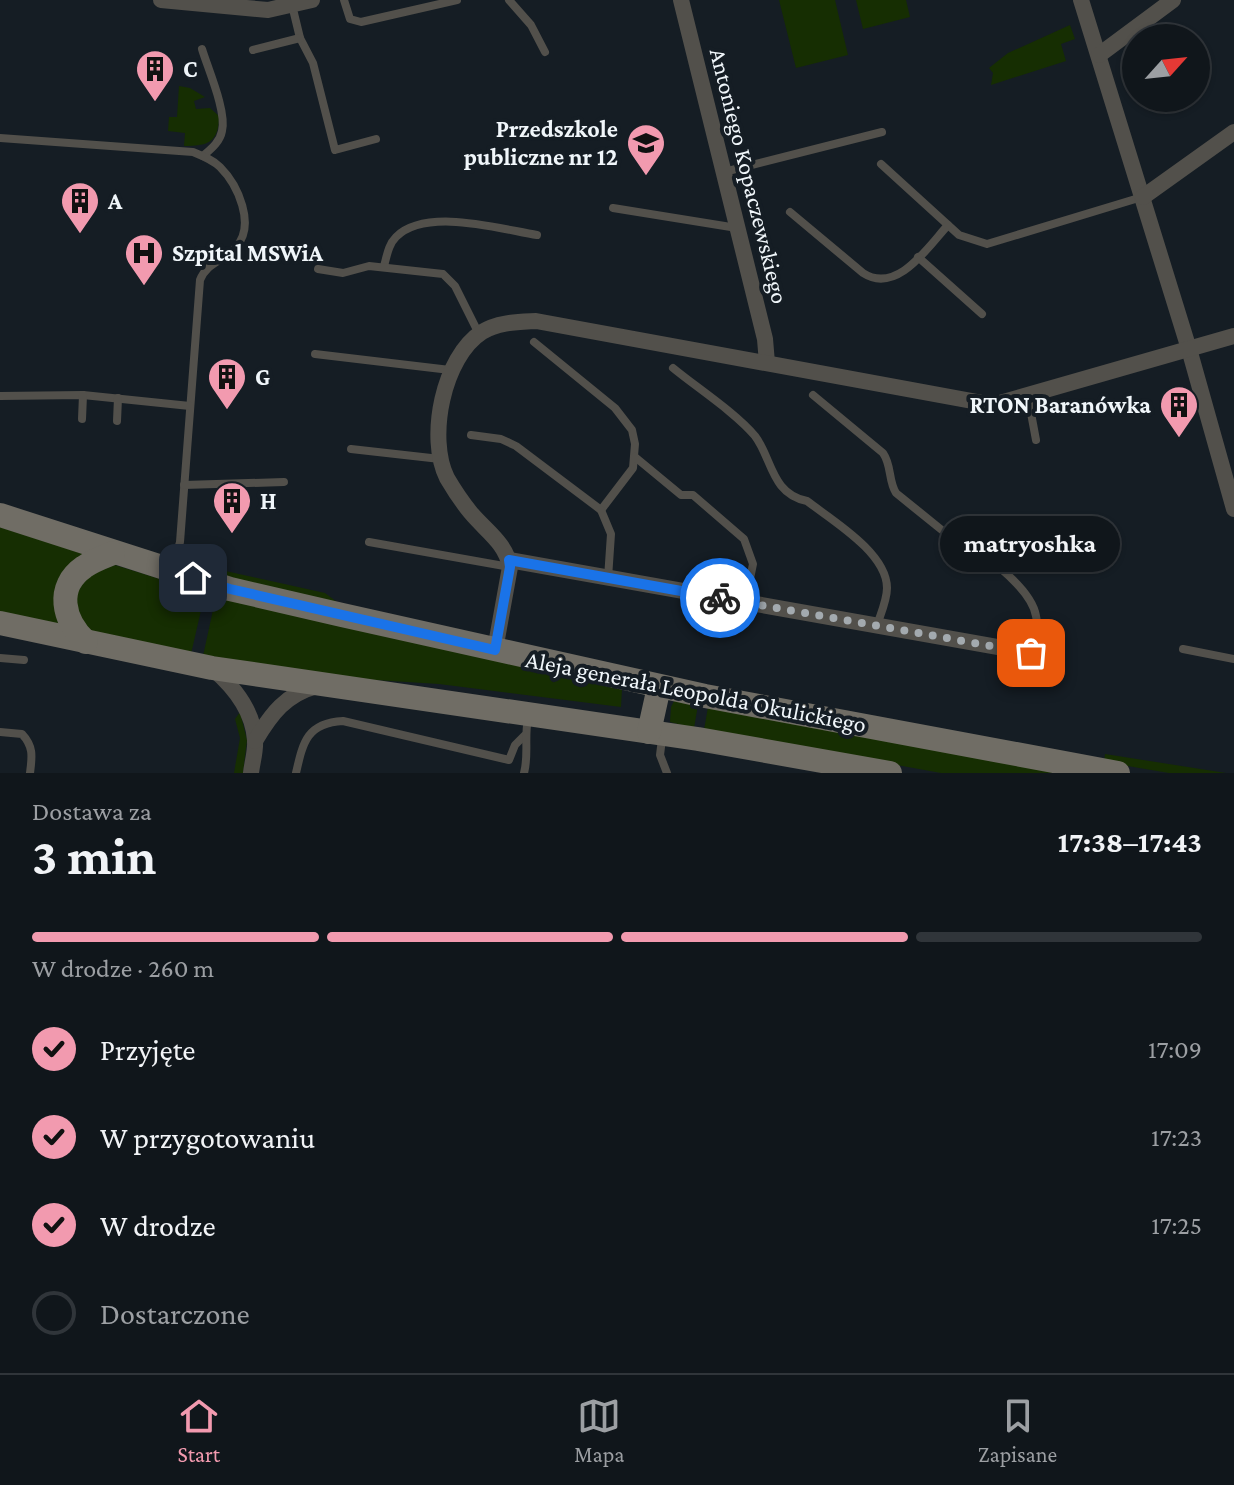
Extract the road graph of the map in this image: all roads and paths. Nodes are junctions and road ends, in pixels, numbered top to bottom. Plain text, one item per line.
1 (161, 0) edge
2 (312, 0) edge
3 (344, 0) edge
4 (457, 0) edge
5 (509, 0) edge
6 (681, 0) edge
7 (1081, 0) edge
8 (1173, 0) edge
9 (292, 5) junction
10 (300, 38) junction
11 (202, 49) dead end
12 (253, 50) dead end
13 (545, 52) dead end
14 (1099, 55) junction
15 (882, 132) dead end
16 (1234, 132) edge
17 (0, 138) edge
18 (376, 139) dead end
19 (203, 156) junction
20 (881, 164) dead end
21 (724, 172) junction
22 (1143, 197) junction
23 (613, 208) dead end
24 (790, 212) dead end
25 (948, 225) junction
26 (738, 228) junction
27 (537, 235) dead end
28 (918, 257) junction
29 (384, 266) junction
30 (318, 269) dead end
31 (982, 314) dead end
32 (479, 334) junction
33 (1234, 336) edge
34 (534, 342) dead end
35 (1189, 349) junction
36 (315, 354) dead end
37 (767, 363) junction
38 (673, 368) dead end
39 (450, 370) junction
40 (83, 395) junction
41 (813, 395) dead end
42 (0, 396) edge
43 (1028, 397) junction
44 (118, 398) junction
45 (190, 406) junction
46 (82, 419) dead end
47 (117, 421) dead end
48 (471, 435) dead end
49 (1036, 440) dead end
50 (351, 449) dead end
51 (635, 457) junction
52 (440, 459) junction
53 (284, 482) dead end
54 (184, 485) junction
55 (1234, 509) edge
56 (601, 510) junction
57 (0, 515) edge
58 (369, 542) dead end
59 (113, 553) junction
60 (510, 563) junction
61 (172, 571) junction
62 (608, 578) junction
63 (745, 603) junction
64 (0, 623) edge
65 (876, 627) junction
66 (86, 642) junction
67 (1183, 649) dead end
68 (495, 650) junction
69 (1031, 653) joint
70 (0, 658) edge
71 (1234, 659) edge
72 (24, 660) dead end
73 (212, 668) junction
74 (324, 685) junction
75 (659, 687) junction
76 (526, 725) junction
77 (0, 732) edge
78 (656, 733) junction
79 (255, 741) junction
80 (509, 760) junction
81 (664, 769) edge
82 (30, 773) edge
83 (251, 773) edge
84 (296, 773) edge
85 (506, 773) edge
86 (524, 773) edge
87 (890, 773) edge
88 (1118, 773) edge

1 - 9 street
2 - 9 street
3 - 4 lane
5 - 13 lane
6 - 21 street, Antoniego Kopaczewskiego
7 - 14 street
8 - 14 street
9 - 10 lane
10 - 12 lane
10 - 18 lane
11 - 19 lane
14 - 22 street
15 - 21 lane
16 - 22 street
17 - 19 lane
19 - 45 lane
20 - 25 lane
21 - 26 street, Antoniego Kopaczewskiego
22 - 25 lane
22 - 35 street
23 - 26 lane
24 - 28 lane
25 - 28 lane
26 - 37 street, Antoniego Kopaczewskiego
27 - 29 lane
28 - 31 lane
29 - 30 lane
29 - 32 lane
32 - 37 street
32 - 39 street
33 - 35 street
34 - 51 lane
35 - 43 street
35 - 55 street
36 - 39 lane
37 - 43 street
38 - 65 lane
39 - 52 street
40 - 42 lane
40 - 44 lane
40 - 46 lane
41 - 69 lane
43 - 49 lane
44 - 45 lane
44 - 47 lane
45 - 54 lane
48 - 56 lane
50 - 52 lane
51 - 56 lane
51 - 63 lane
52 - 60 street
53 - 54 lane
54 - 61 lane
56 - 62 lane
57 - 59 main road, Aleja generała Leopolda Okulickiego
58 - 60 lane
59 - 61 main road, Aleja generała Leopolda Okulickiego
59 - 66 main road
60 - 62 street
60 - 68 street
61 - 68 main road, Aleja generała Leopolda Okulickiego
62 - 63 street
63 - 65 street
64 - 66 main road, Aleja generała Leopolda Okulickiego
65 - 69 street
66 - 73 main road, Aleja generała Leopolda Okulickiego
67 - 71 lane
68 - 75 main road, Aleja generała Leopolda Okulickiego
70 - 72 lane
73 - 74 main road, Aleja generała Leopolda Okulickiego
73 - 79 street
74 - 76 main road, Aleja generała Leopolda Okulickiego
74 - 79 street
75 - 78 main road
75 - 88 main road, Aleja generała Leopolda Okulickiego
76 - 78 main road, Aleja generała Leopolda Okulickiego
76 - 80 lane
76 - 86 lane
77 - 82 lane
78 - 81 lane
78 - 87 main road, Aleja generała Leopolda Okulickiego
79 - 83 street
80 - 84 lane
80 - 85 lane

